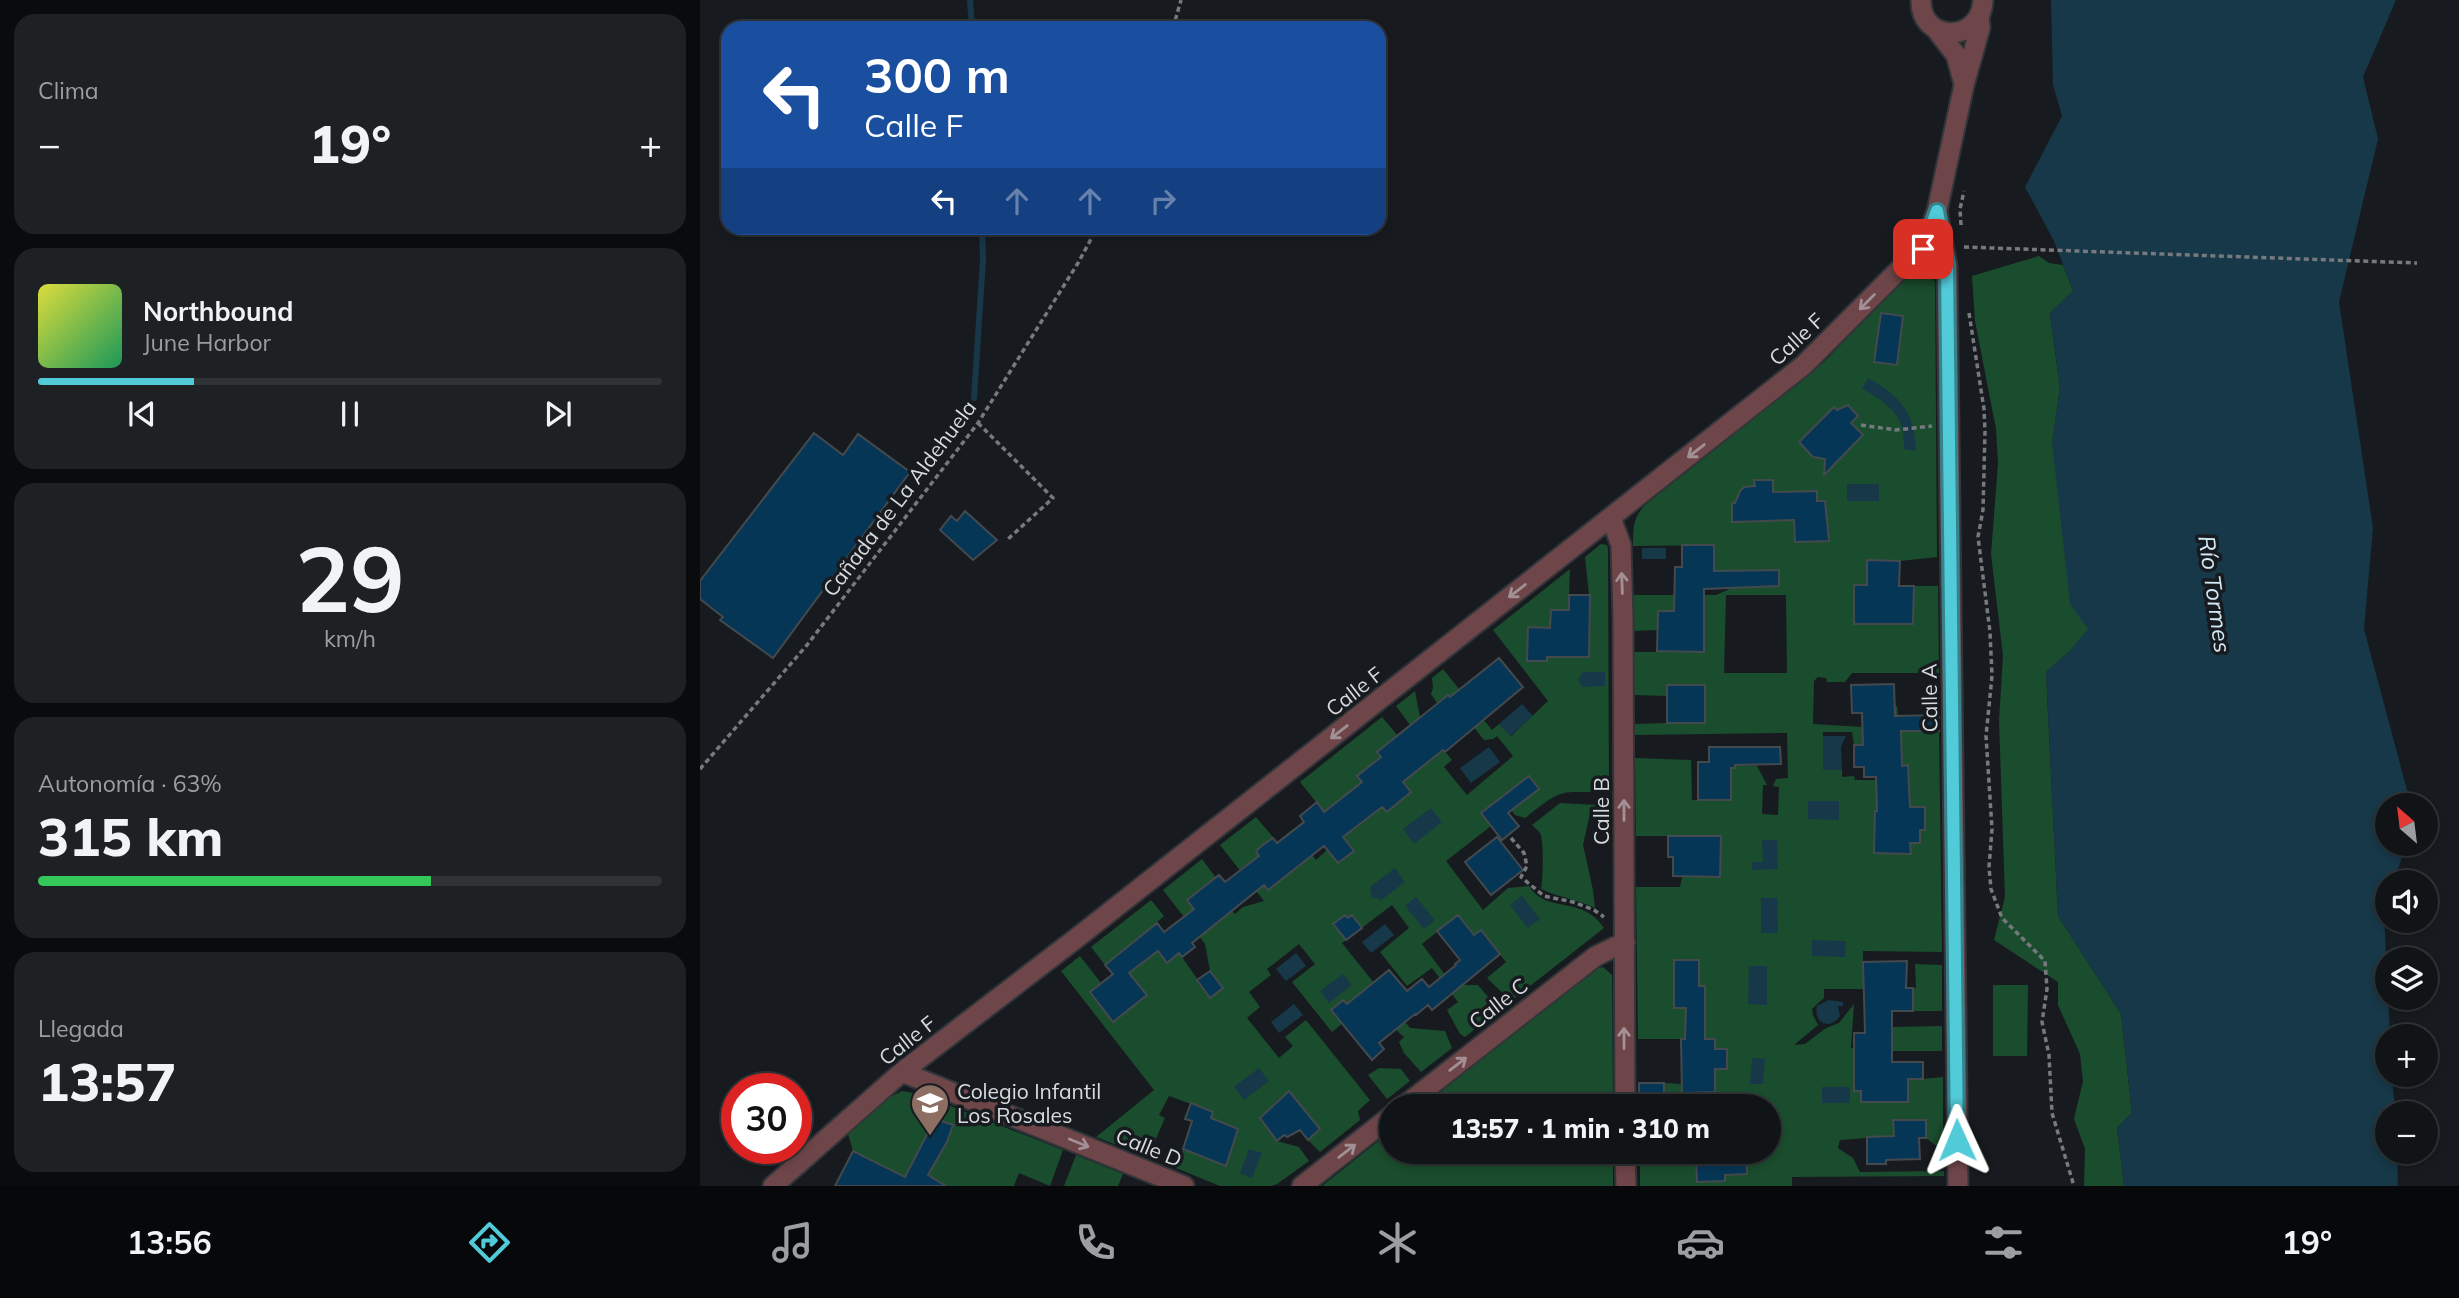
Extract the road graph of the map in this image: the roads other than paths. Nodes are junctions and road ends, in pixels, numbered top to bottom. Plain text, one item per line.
1 (1902, 0) edge
2 (1981, 8) edge
3 (1927, 16) edge
4 (1964, 85) junction
5 (1937, 211) junction
6 (1611, 517) junction
7 (1625, 942) junction
8 (902, 1072) junction
9 (1419, 1094) edge
10 (1625, 1094) edge
11 (1379, 1125) edge
12 (1625, 1164) edge
13 (773, 1186) edge
14 (1184, 1186) edge
15 (1302, 1186) edge
16 (1626, 1186) edge
17 (1958, 1186) edge

1 - 3 street
2 - 3 street
2 - 4 street
3 - 4 street
4 - 5 street
5 -> 6 street, Calle F
5 - 17 street, Calle A
7 -> 6 street, Calle B
6 -> 8 street, Calle F
9 -> 7 street, Calle C
10 -> 7 street, Calle B
8 - 13 street, Calle F
8 -> 14 street, Calle D
15 -> 11 street
12 - 16 street

